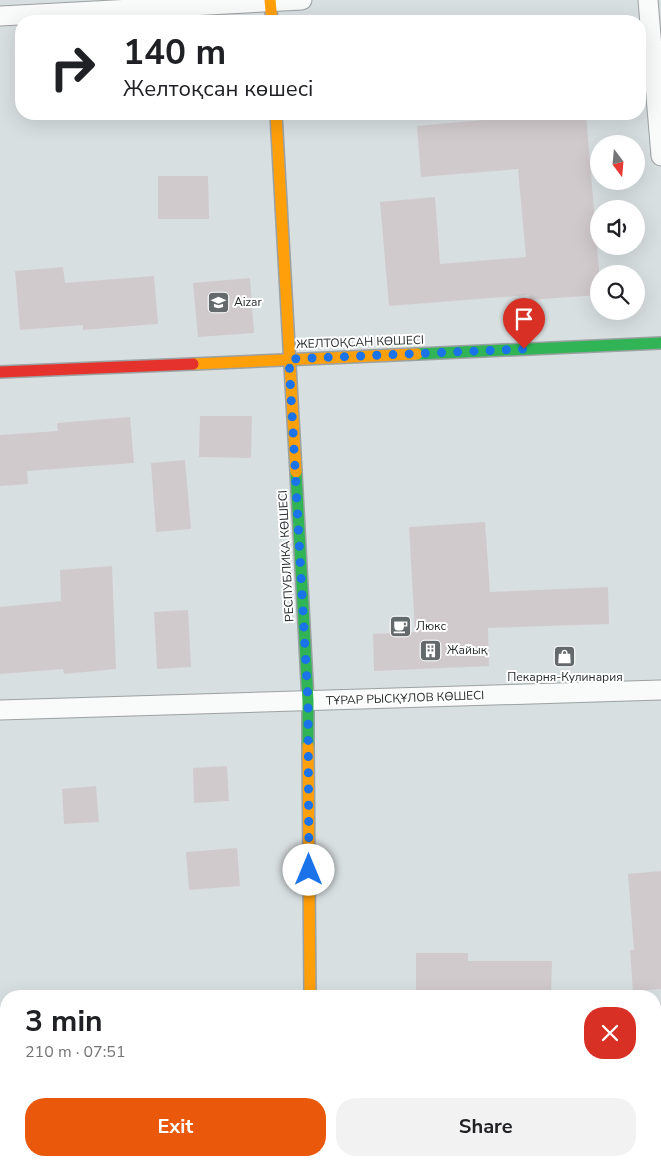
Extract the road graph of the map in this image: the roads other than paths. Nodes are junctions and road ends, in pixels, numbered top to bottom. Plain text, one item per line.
1 (302, 0) edge
2 (648, 0) edge
3 (270, 1) edge
4 (15, 15) edge
5 (18, 15) edge
6 (271, 15) edge
7 (0, 16) edge
8 (276, 120) edge
9 (661, 156) edge
10 (661, 343) edge
11 (289, 359) junction
12 (0, 372) edge
13 (661, 690) edge
14 (308, 701) junction
15 (0, 710) edge
16 (310, 990) edge

1 - 3 street
2 - 9 street
3 - 5 street
3 - 6 street
4 - 7 street
8 - 11 street, РЕСПУБЛИКА КӨШЕСІ
10 - 11 street, ЖЕЛТОҚСАН КӨШЕСІ
11 - 12 street, ЖЕЛТОҚСАН КӨШЕСІ
11 - 14 street, РЕСПУБЛИКА КӨШЕСІ
13 - 14 street, ТҰРАР РЫСҚҰЛОВ КӨШЕСІ
14 - 15 street, ТҰРАР РЫСҚҰЛОВ КӨШЕСІ
14 - 16 street, РЕСПУБЛИКА КӨШЕСІ

